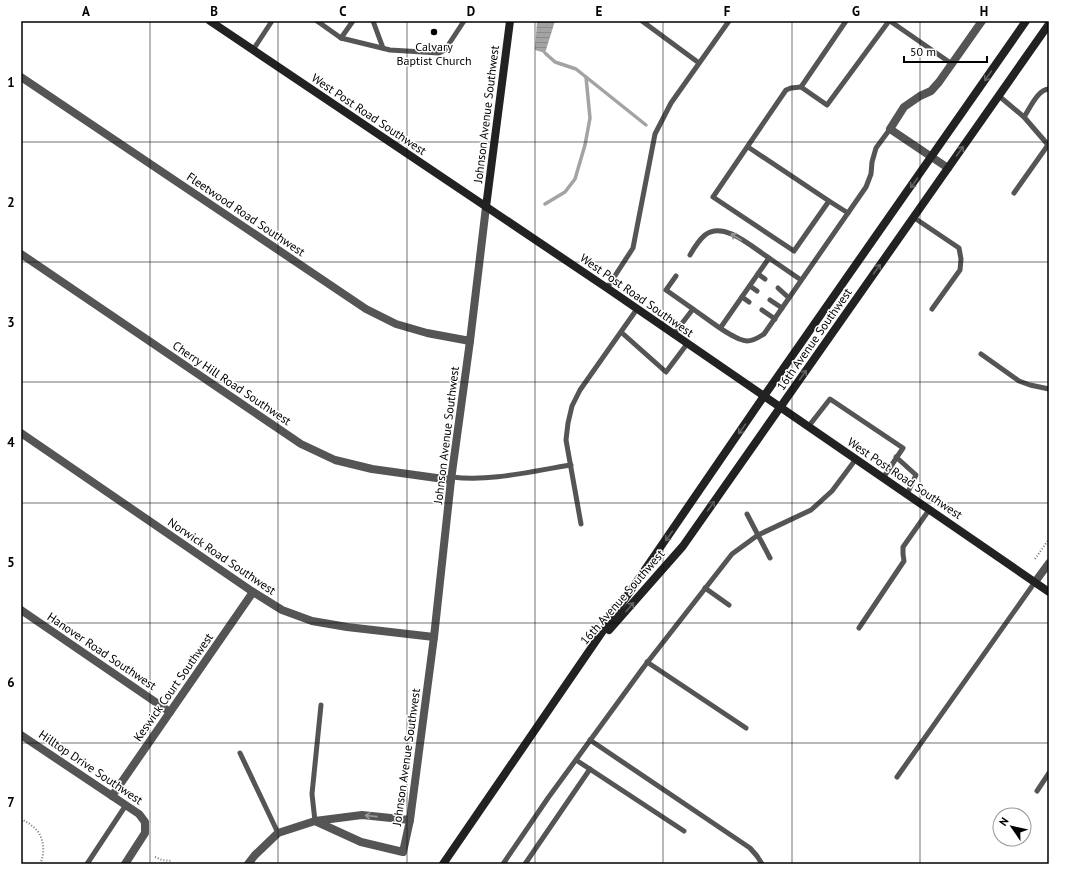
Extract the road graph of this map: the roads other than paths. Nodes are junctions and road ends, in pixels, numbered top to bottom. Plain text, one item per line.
1 (210, 21) edge
2 (272, 21) edge
3 (317, 21) edge
4 (353, 21) edge
5 (373, 21) edge
6 (464, 21) edge
7 (510, 21) edge
8 (642, 21) edge
9 (729, 21) edge
10 (846, 21) edge
11 (889, 21) edge
12 (982, 21) edge
13 (1026, 21) edge
14 (1049, 24) edge
15 (341, 38) junction
16 (383, 48) junction
17 (253, 50) junction
18 (699, 63) junction
19 (952, 64) junction
20 (21, 77) edge
21 (801, 87) junction
22 (1049, 88) edge
23 (999, 96) junction
24 (1024, 117) junction
25 (890, 129) junction
26 (1048, 145) edge
27 (748, 147) junction
28 (931, 157) junction
29 (948, 168) junction
30 (1014, 193) dead end
31 (828, 202) junction
32 (486, 207) junction
33 (848, 213) junction
34 (913, 217) junction
35 (21, 254) edge
36 (690, 255) dead end
37 (769, 258) junction
38 (758, 274) junction
39 (676, 276) dead end
40 (765, 279) dead end
41 (802, 280) junction
42 (750, 286) junction
43 (607, 288) junction
44 (778, 288) dead end
45 (757, 291) dead end
46 (742, 297) junction
47 (789, 298) junction
48 (770, 300) dead end
49 (749, 302) dead end
50 (782, 308) junction
51 (637, 309) junction
52 (693, 309) junction
53 (932, 309) dead end
54 (762, 310) dead end
55 (775, 319) junction
56 (721, 327) junction
57 (621, 332) junction
58 (674, 335) junction
59 (470, 341) junction
60 (687, 344) junction
61 (981, 354) dead end
62 (1049, 389) edge
63 (764, 396) junction
64 (781, 407) junction
65 (808, 427) junction
66 (21, 433) edge
67 (896, 457) junction
68 (856, 459) junction
69 (571, 465) junction
70 (452, 478) junction
71 (883, 478) junction
72 (907, 494) junction
73 (930, 510) junction
74 (747, 514) dead end
75 (581, 524) dead end
76 (758, 534) junction
77 (770, 558) dead end
78 (1049, 563) edge
79 (1035, 582) junction
80 (705, 588) junction
81 (253, 592) junction
82 (1049, 592) edge
83 (729, 605) dead end
84 (21, 610) edge
85 (859, 628) dead end
86 (434, 637) junction
87 (585, 657) junction
88 (647, 662) junction
89 (321, 705) dead end
90 (170, 712) junction
91 (746, 728) dead end
92 (21, 735) edge
93 (590, 740) junction
94 (240, 753) dead end
95 (576, 760) junction
96 (590, 769) junction
97 (1049, 773) edge
98 (897, 777) dead end
99 (1037, 791) dead end
100 (112, 796) junction
101 (126, 805) junction
102 (410, 820) junction
103 (315, 821) junction
104 (684, 831) dead end
105 (278, 832) junction
106 (87, 864) edge
107 (125, 864) edge
108 (248, 864) edge
109 (443, 864) edge
110 (503, 864) edge
111 (525, 864) edge
112 (762, 864) edge

1 - 17 main road, West Post Road Southwest
2 - 17 lane
3 - 15 lane
4 - 15 lane
5 - 16 lane
6 - 16 lane
7 - 32 main road, Johnson Avenue Southwest
8 - 18 lane
9 - 18 lane
10 - 21 lane
11 - 19 lane
11 - 21 lane
12 - 19 street
13 -> 28 main road, 16th Avenue Southwest
14 - 23 main road, 16th Avenue Southwest
15 - 16 lane
17 - 32 main road, West Post Road Southwest
18 - 43 lane
19 - 25 street
20 - 59 street, Fleetwood Road Southwest
21 - 27 lane
22 - 24 lane
23 - 24 lane
29 -> 23 main road, 16th Avenue Southwest
24 - 26 lane
25 - 28 street
25 - 33 lane
26 - 30 lane
27 - 31 lane
27 - 31 lane
28 - 29 street
28 -> 63 main road, 16th Avenue Southwest
29 - 34 main road, 16th Avenue Southwest
31 - 33 lane
32 - 43 main road, West Post Road Southwest
32 - 59 street, Johnson Avenue Southwest
33 - 41 lane
34 - 53 lane
64 -> 34 main road, 16th Avenue Southwest
35 - 70 street, Cherry Hill Road Southwest
37 -> 36 lane
37 - 38 lane
37 - 41 lane
38 - 40 lane
38 - 42 lane
39 - 52 lane
41 - 47 lane
42 - 45 lane
42 - 46 lane
43 - 51 main road, West Post Road Southwest
44 - 47 lane
46 - 49 lane
46 - 56 lane
47 - 50 lane
48 - 50 lane
50 - 55 lane
51 - 57 lane
51 - 58 main road, West Post Road Southwest
52 - 56 lane
52 - 58 lane
54 - 55 lane
55 - 56 lane
57 - 60 lane
57 - 69 lane
58 - 60 main road, West Post Road Southwest
59 - 70 street, Johnson Avenue Southwest
60 - 63 main road, West Post Road Southwest
61 - 62 lane
63 - 64 main road, West Post Road Southwest
63 -> 87 main road, 16th Avenue Southwest
64 - 65 main road, West Post Road Southwest
87 -> 64 main road, 16th Avenue Southwest
65 - 67 lane
65 - 68 main road, West Post Road Southwest
66 - 81 street, Norwick Road Southwest
67 - 71 lane
67 - 72 lane
68 - 71 main road, West Post Road Southwest
68 - 76 lane
69 - 70 lane
69 - 75 lane
70 - 86 street, Johnson Avenue Southwest
71 - 72 main road, West Post Road Southwest
72 - 73 main road, West Post Road Southwest
73 - 79 main road, West Post Road Southwest
73 - 85 lane
74 - 76 lane
76 - 77 lane
76 - 80 lane
78 - 79 street
79 - 82 main road, West Post Road Southwest
79 - 98 lane
80 - 83 lane
80 - 88 lane
81 - 86 street, Norwick Road Southwest
81 - 90 street, Keswick Court Southwest
84 - 90 street, Hanover Road Southwest
86 - 102 street, Johnson Avenue Southwest
87 - 109 main road, 16th Avenue Southwest
88 - 91 lane
88 - 93 lane
89 - 103 lane
90 - 100 street, Keswick Court Southwest
92 - 100 street, Hilltop Drive Southwest
93 - 95 lane
93 - 112 lane
94 - 105 lane
95 - 96 lane
95 - 110 lane
96 - 104 lane
96 - 111 lane
97 - 99 lane
100 - 101 street, Hilltop Drive Southwest
101 - 106 lane
101 - 107 street, Hilltop Drive Southwest
102 -> 103 street
102 - 103 street, Johnson Avenue Southwest
103 - 105 street
105 - 108 street

